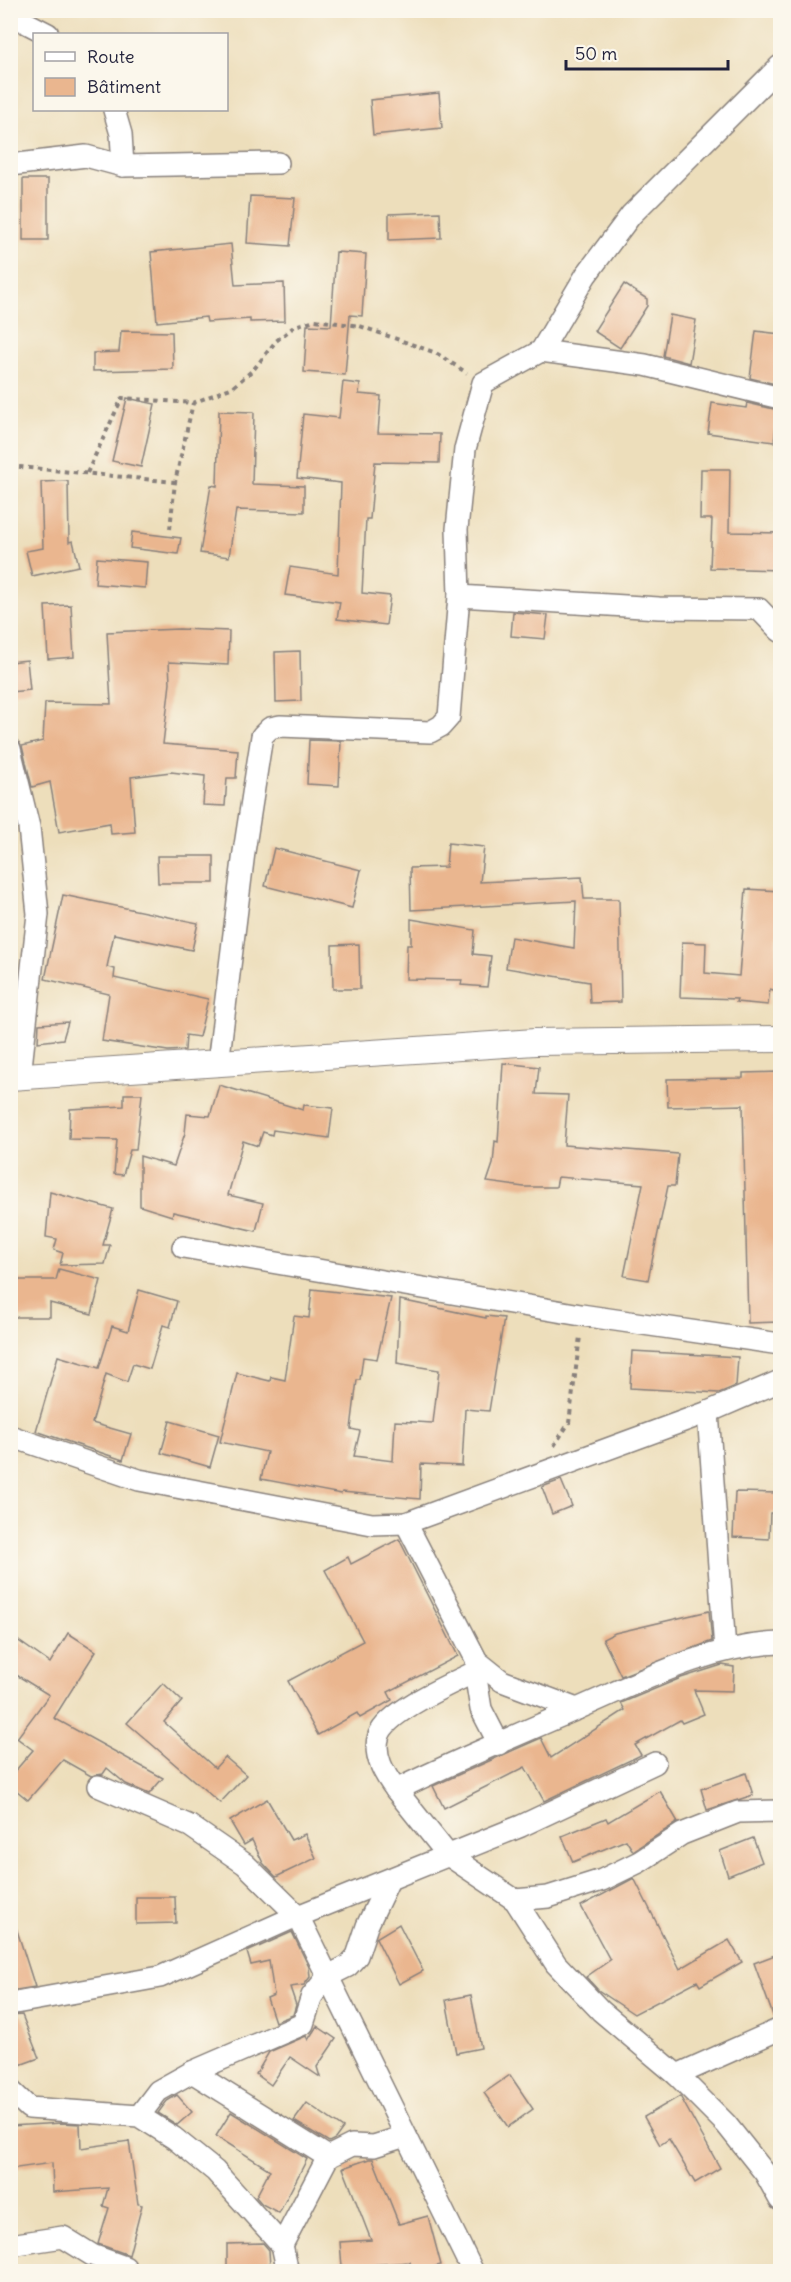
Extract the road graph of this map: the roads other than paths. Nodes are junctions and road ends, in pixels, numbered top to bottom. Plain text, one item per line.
1 (11, 10) edge
2 (46, 33) edge
3 (780, 66) edge
4 (114, 111) edge
5 (278, 163) dead end
6 (10, 165) edge
7 (123, 166) junction
8 (541, 351) junction
9 (780, 398) edge
10 (459, 596) junction
11 (780, 631) edge
12 (10, 749) edge
13 (780, 1039) edge
14 (218, 1064) junction
15 (15, 1077) edge
16 (183, 1247) dead end
17 (780, 1344) edge
18 (780, 1381) edge
19 (708, 1413) junction
20 (10, 1436) edge
21 (406, 1523) junction
22 (780, 1643) edge
23 (725, 1650) junction
24 (476, 1666) junction
25 (577, 1709) junction
26 (499, 1744) junction
27 (655, 1763) dead end
28 (99, 1786) dead end
29 (396, 1790) junction
30 (780, 1811) edge
31 (448, 1855) junction
32 (389, 1880) junction
33 (515, 1900) junction
34 (294, 1917) junction
35 (328, 1976) junction
36 (10, 2004) edge
37 (780, 2029) edge
38 (192, 2072) junction
39 (677, 2075) junction
40 (10, 2090) edge
41 (139, 2116) junction
42 (405, 2136) junction
43 (328, 2157) junction
44 (780, 2200) edge
45 (10, 2245) edge
46 (282, 2245) junction
47 (126, 2271) edge
48 (288, 2271) edge
49 (473, 2271) edge

1 - 2 street
3 - 8 street
4 - 7 street
5 - 7 street
6 - 7 street
8 - 9 street
8 - 10 street
10 - 11 street
10 - 14 street
12 - 15 street
13 - 14 street
14 - 15 street
16 - 17 street
18 - 19 street
19 - 21 street
19 - 23 street
20 - 21 street
21 - 24 street
22 - 23 street
23 - 25 street
24 - 25 street
24 - 26 street
24 - 29 street
25 - 26 street
26 - 29 street
27 - 31 street
28 - 34 street
29 - 31 street
30 - 33 street
31 - 32 street
31 - 33 street
32 - 34 street
32 - 35 street
33 - 39 street
34 - 35 street
34 - 36 street
35 - 38 street
35 - 42 street
37 - 39 street
38 - 41 street
38 - 43 street
39 - 44 street
40 - 41 street
41 - 46 street
42 - 43 street
42 - 49 street
43 - 46 street
45 - 47 street
46 - 48 street

